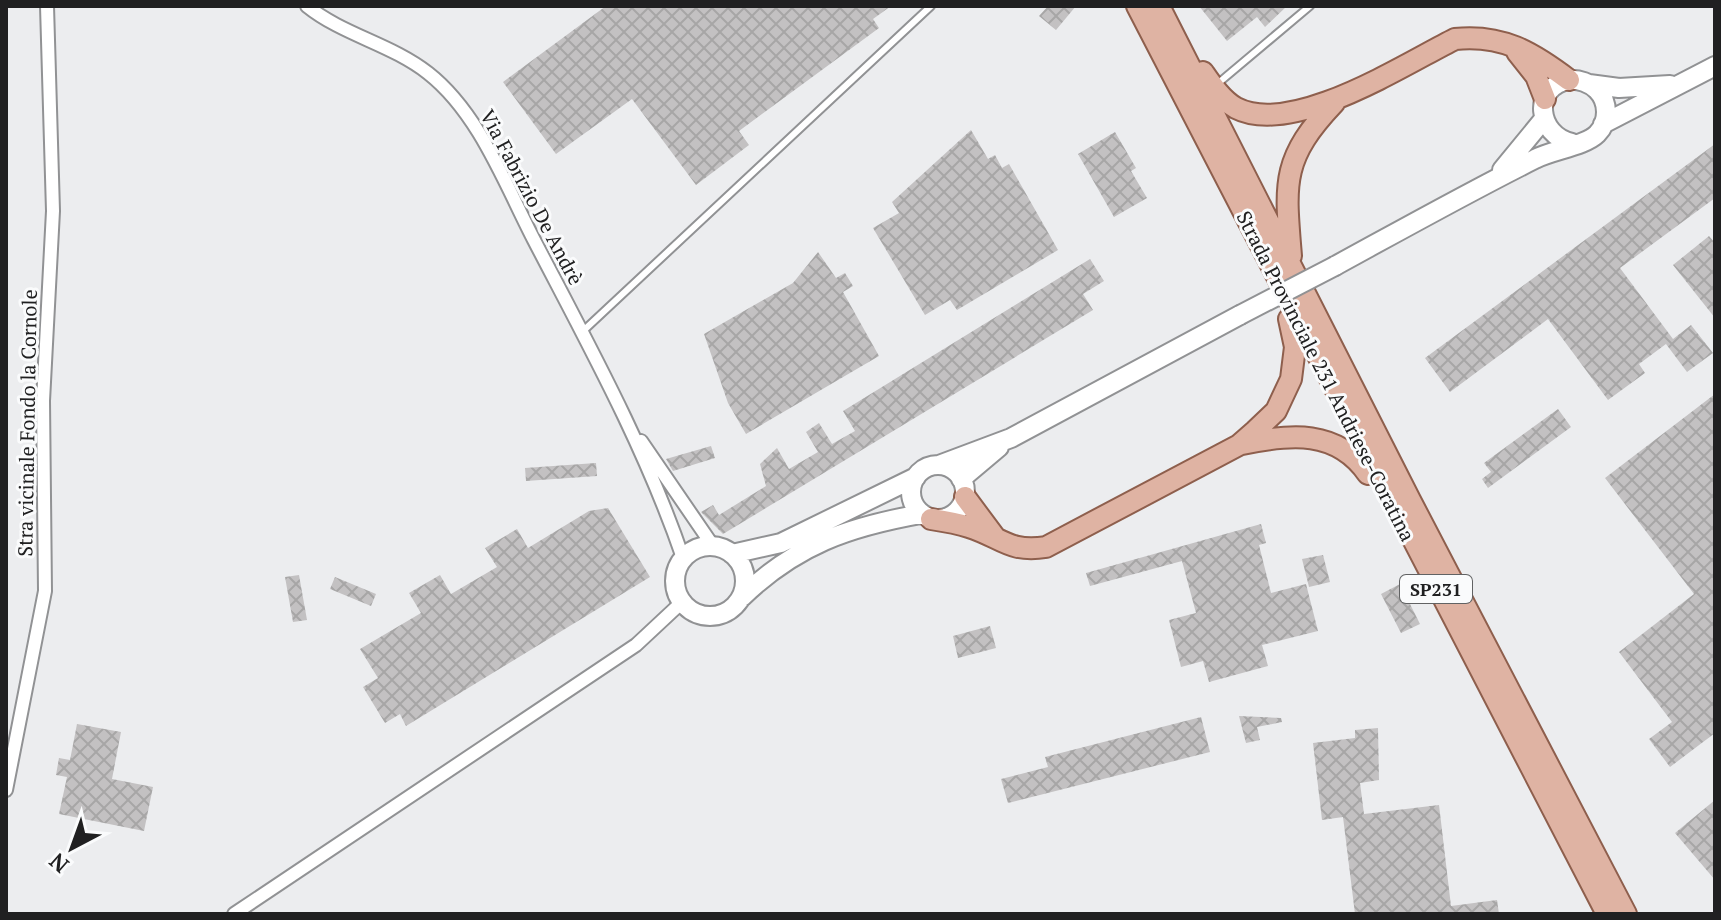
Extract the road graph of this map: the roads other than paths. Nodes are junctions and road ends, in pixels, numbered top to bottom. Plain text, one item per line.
1 (47, 6) edge
2 (307, 6) edge
3 (931, 6) edge
4 (1137, 6) edge
5 (1310, 6) edge
6 (1161, 10) edge
7 (1513, 45) junction
8 (1715, 66) edge
9 (1579, 81) junction
10 (1680, 84) junction
11 (1214, 87) junction
12 (1339, 97) junction
13 (1544, 109) junction
14 (1603, 124) junction
15 (1572, 143) junction
16 (1491, 182) junction
17 (1268, 263) junction
18 (1292, 268) junction
19 (582, 332) junction
20 (632, 429) junction
21 (1011, 438) junction
22 (1239, 445) junction
23 (939, 465) junction
24 (916, 477) junction
25 (963, 488) junction
26 (1393, 507) junction
27 (926, 516) junction
28 (996, 540) junction
29 (713, 546) junction
30 (732, 554) junction
31 (683, 558) junction
32 (742, 597) junction
33 (681, 603) junction
34 (6, 790) edge
35 (234, 914) edge
36 (1607, 914) edge
37 (1626, 914) edge

1 - 34 street, Stra vicinale Fondo la Cornole
2 - 19 street, Via Fabrizio De Andrè
3 - 19 lane
4 - 17 main road, Strada Provinciale 231 Andriese-Coratina / SP231
5 - 11 lane
6 - 11 main road
6 - 18 main road, Strada Provinciale 231 Andriese-Coratina / SP231
7 - 9 main road
7 - 12 main road
7 - 13 main road
8 - 10 main road
9 - 10 main road
9 - 13 main road
9 - 14 main road
10 - 14 main road
11 - 12 main road
12 - 18 main road
13 - 15 main road
13 - 16 main road
14 - 15 main road
15 - 16 main road
16 - 21 main road, bridge
17 - 22 main road
17 - 26 main road, Strada Provinciale 231 Andriese-Coratina / SP231
18 - 37 main road, Strada Provinciale 231 Andriese-Coratina / SP231
19 - 20 street, Via Fabrizio De Andrè
20 - 29 street
20 - 31 street
21 - 23 main road
21 - 25 main road
22 - 26 main road
22 - 28 main road
23 - 24 main road
23 - 25 main road
24 - 27 main road
24 - 30 main road
25 - 27 main road
25 - 28 main road
26 - 36 main road, Strada Provinciale 231 Andriese-Coratina / SP231
27 - 28 main road
27 - 32 main road
29 - 30 main road
29 - 31 main road
30 - 32 main road
31 - 33 main road
32 - 33 main road
33 - 35 street

